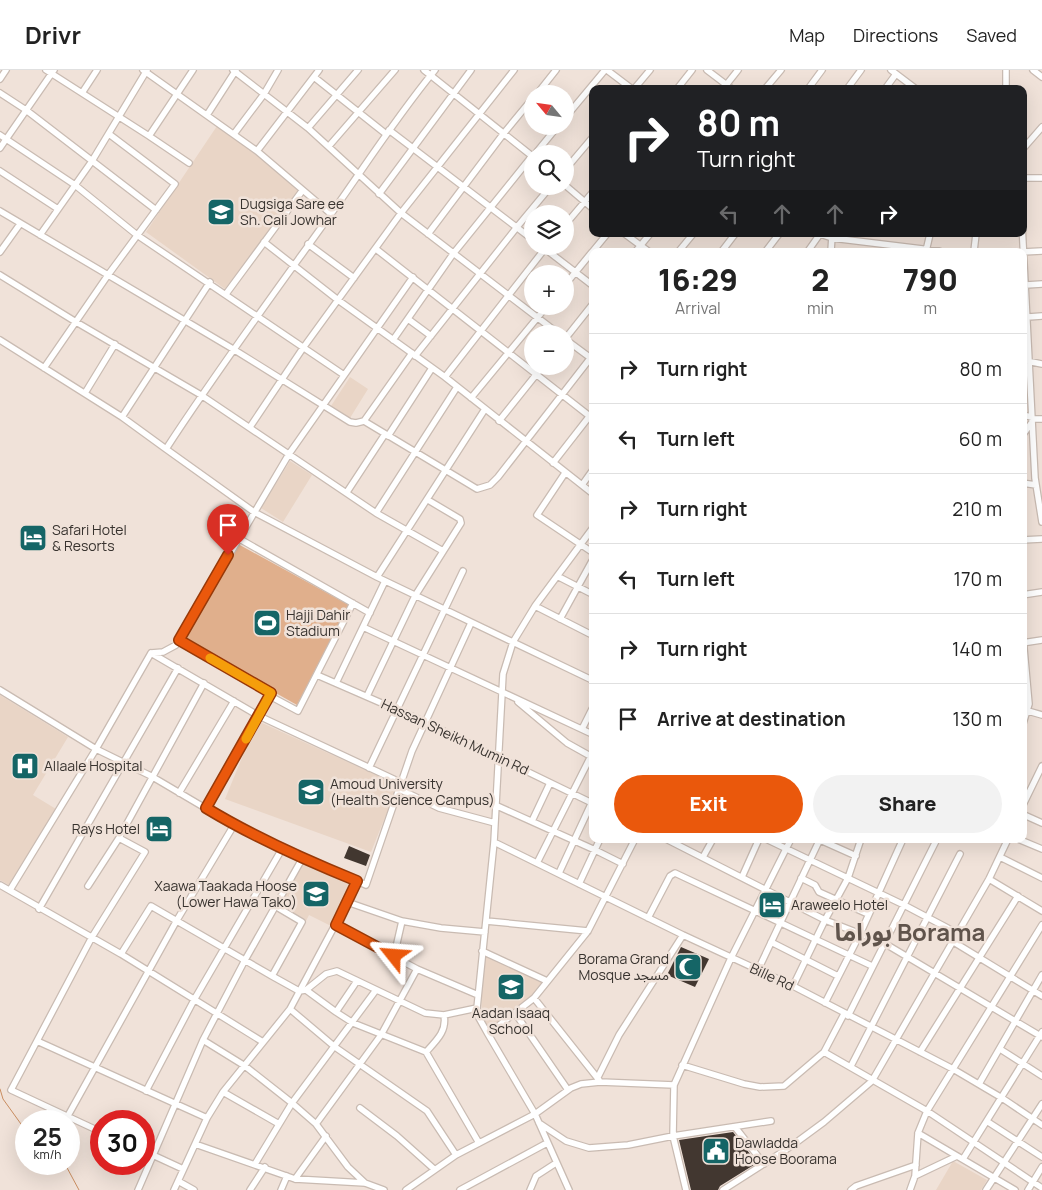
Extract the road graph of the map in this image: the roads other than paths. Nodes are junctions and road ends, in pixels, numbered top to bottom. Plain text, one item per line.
1 (6, 70) edge
2 (46, 70) edge
3 (97, 70) edge
4 (193, 70) edge
5 (278, 70) edge
6 (320, 70) edge
7 (358, 70) edge
8 (395, 70) edge
9 (424, 70) edge
10 (472, 70) edge
11 (514, 70) edge
12 (556, 70) edge
13 (606, 70) edge
14 (650, 70) edge
15 (692, 70) edge
16 (707, 70) edge
17 (738, 70) edge
18 (781, 70) edge
19 (822, 70) edge
20 (861, 70) edge
21 (1006, 70) edge
22 (1033, 70) edge
23 (146, 71) edge
24 (235, 71) edge
25 (53, 72) edge
26 (894, 72) edge
27 (432, 73) edge
28 (314, 77) junction
29 (1042, 77) edge
30 (0, 78) edge
31 (544, 85) edge
32 (593, 85) edge
33 (627, 85) edge
34 (637, 85) edge
35 (680, 85) edge
36 (725, 85) edge
37 (728, 85) edge
38 (768, 85) edge
39 (811, 85) edge
40 (850, 85) edge
41 (888, 85) edge
42 (911, 85) edge
43 (1006, 85) edge
44 (589, 90) edge
45 (0, 93) edge
46 (82, 93) junction
47 (177, 94) junction
48 (264, 94) junction
49 (453, 94) junction
50 (337, 95) junction
51 (574, 107) edge
52 (524, 109) edge
53 (26, 110) junction
54 (286, 110) junction
55 (359, 112) junction
56 (480, 114) junction
57 (207, 115) junction
58 (119, 116) junction
59 (1042, 127) edge
60 (308, 128) junction
61 (387, 132) junction
62 (504, 133) junction
63 (109, 134) junction
64 (234, 134) junction
65 (0, 135) edge
66 (550, 135) edge
67 (149, 136) junction
68 (6, 139) junction
69 (589, 142) edge
70 (1027, 144) edge
71 (542, 145) edge
72 (329, 146) junction
73 (0, 148) edge
74 (524, 148) edge
75 (414, 149) junction
76 (257, 151) junction
77 (574, 159) edge
78 (92, 161) junction
79 (189, 164) dead end
80 (524, 166) edge
81 (438, 168) junction
82 (0, 171) edge
83 (359, 173) junction
84 (1027, 178) edge
85 (1042, 178) edge
86 (75, 185) junction
87 (464, 187) junction
88 (302, 190) junction
89 (574, 192) edge
90 (379, 194) junction
91 (544, 195) edge
92 (589, 196) edge
93 (585, 201) junction
94 (589, 205) edge
95 (490, 207) junction
96 (58, 209) junction
97 (156, 210) junction
98 (0, 211) edge
99 (401, 213) junction
100 (331, 214) junction
101 (574, 214) edge
102 (20, 224) junction
103 (517, 227) junction
104 (524, 233) edge
105 (428, 234) junction
106 (40, 235) junction
107 (137, 235) junction
108 (605, 237) edge
109 (630, 237) edge
110 (648, 237) edge
111 (691, 237) edge
112 (733, 237) edge
113 (777, 237) edge
114 (818, 237) edge
115 (838, 237) edge
116 (264, 242) junction
117 (308, 244) junction
118 (641, 245) junction
119 (595, 248) edge
120 (638, 248) edge
121 (644, 248) edge
122 (681, 248) edge
123 (724, 248) edge
124 (768, 248) edge
125 (810, 248) edge
126 (907, 248) edge
127 (376, 249) junction
128 (1027, 251) edge
129 (1042, 251) edge
130 (0, 252) edge
131 (453, 254) junction
132 (539, 255) edge
133 (555, 255) edge
134 (589, 256) edge
135 (294, 266) junction
136 (576, 272) junction
137 (0, 274) edge
138 (480, 274) junction
139 (108, 275) junction
140 (413, 277) junction
141 (354, 278) junction
142 (210, 282) junction
143 (589, 283) edge
144 (1027, 284) edge
145 (1042, 284) edge
146 (429, 290) junction
147 (226, 294) junction
148 (508, 295) junction
149 (338, 300) junction
150 (1027, 300) edge
151 (589, 308) edge
152 (453, 309) junction
153 (257, 315) junction
154 (540, 315) edge
155 (1042, 316) edge
156 (1028, 317) junction
157 (538, 318) junction
158 (408, 319) junction
159 (185, 320) junction
160 (76, 322) junction
161 (547, 325) edge
162 (574, 327) edge
163 (376, 328) junction
164 (481, 331) junction
165 (431, 336) junction
166 (1027, 339) edge
167 (0, 340) edge
168 (393, 340) junction
169 (115, 344) junction
170 (574, 345) edge
171 (303, 348) junction
172 (233, 349) junction
173 (508, 352) junction
174 (414, 355) junction
175 (589, 356) edge
176 (1027, 361) edge
177 (589, 362) edge
178 (1042, 364) edge
179 (524, 365) edge
180 (44, 368) junction
181 (155, 368) junction
182 (432, 368) junction
183 (1027, 371) edge
184 (344, 375) junction
185 (535, 375) edge
186 (537, 375) edge
187 (445, 377) junction
188 (282, 380) junction
189 (457, 387) junction
190 (85, 393) junction
191 (201, 395) junction
192 (562, 395) junction
193 (471, 398) junction
194 (324, 405) junction
195 (485, 409) junction
196 (589, 414) edge
197 (122, 417) junction
198 (1027, 417) edge
199 (1032, 419) junction
200 (1042, 419) edge
201 (589, 420) edge
202 (364, 421) junction
203 (499, 421) junction
204 (250, 427) junction
205 (1027, 428) edge
206 (387, 435) junction
207 (526, 442) junction
208 (166, 449) junction
209 (415, 452) junction
210 (289, 454) junction
211 (553, 463) junction
212 (445, 470) junction
213 (566, 473) junction
214 (589, 475) edge
215 (582, 484) junction
216 (1027, 484) edge
217 (1036, 486) junction
218 (589, 490) edge
219 (347, 492) junction
220 (428, 500) junction
221 (254, 512) junction
222 (376, 513) junction
223 (1042, 522) edge
224 (408, 531) junction
225 (589, 533) edge
226 (238, 538) junction
227 (1042, 539) edge
228 (1027, 540) edge
229 (581, 545) junction
230 (589, 550) edge
231 (443, 551) junction
232 (589, 567) edge
233 (463, 571) dead end
234 (557, 576) junction
235 (377, 577) junction
236 (385, 581) junction
237 (578, 587) junction
238 (589, 592) edge
239 (1042, 592) edge
240 (1027, 594) edge
241 (415, 596) junction
242 (353, 603) junction
243 (535, 606) junction
244 (444, 610) junction
245 (370, 613) junction
246 (560, 619) junction
247 (471, 623) junction
248 (363, 627) junction
249 (589, 634) edge
250 (179, 640) junction
251 (1042, 640) edge
252 (393, 642) junction
253 (513, 642) junction
254 (1027, 642) edge
255 (150, 653) junction
256 (423, 656) junction
257 (178, 668) junction
258 (451, 668) junction
259 (317, 675) junction
260 (1027, 675) edge
261 (589, 679) edge
262 (204, 683) junction
263 (336, 683) junction
264 (0, 690) edge
265 (501, 692) junction
266 (270, 696) junction
267 (368, 696) junction
268 (513, 697) junction
269 (234, 701) junction
270 (398, 709) junction
271 (1028, 711) joint
272 (589, 715) edge
273 (1042, 715) edge
274 (259, 716) junction
275 (425, 722) junction
276 (582, 729) junction
277 (589, 732) edge
278 (96, 748) junction
279 (589, 754) edge
280 (500, 757) junction
281 (589, 762) edge
282 (124, 763) junction
283 (1042, 766) edge
284 (369, 768) junction
285 (151, 776) junction
286 (550, 783) junction
287 (400, 786) junction
288 (179, 793) junction
289 (572, 793) junction
290 (1027, 797) edge
291 (589, 802) edge
292 (495, 805) junction
293 (206, 808) junction
294 (589, 809) edge
295 (1027, 816) edge
296 (532, 821) junction
297 (494, 822) junction
298 (1042, 823) edge
299 (234, 825) junction
300 (553, 831) junction
301 (119, 838) junction
302 (574, 840) junction
303 (494, 842) junction
304 (598, 843) edge
305 (633, 843) edge
306 (679, 843) edge
307 (711, 843) edge
308 (758, 843) edge
309 (774, 843) edge
310 (789, 843) edge
311 (817, 843) edge
312 (828, 843) edge
313 (860, 843) edge
314 (901, 843) edge
315 (935, 843) edge
316 (1006, 843) edge
317 (1027, 843) edge
318 (282, 849) junction
319 (786, 849) junction
320 (595, 850) junction
321 (1042, 850) edge
322 (960, 854) dead end
323 (856, 856) junction
324 (703, 857) junction
325 (1000, 857) junction
326 (302, 859) junction
327 (809, 861) junction
328 (537, 863) junction
329 (623, 864) junction
330 (559, 873) junction
331 (742, 877) junction
332 (801, 878) junction
333 (848, 878) junction
334 (1042, 878) edge
335 (989, 879) junction
336 (357, 881) junction
337 (579, 884) junction
338 (0, 885) edge
339 (88, 886) dead end
340 (766, 889) junction
341 (10, 890) junction
342 (878, 893) junction
343 (1018, 896) junction
344 (606, 898) junction
345 (836, 900) junction
346 (790, 901) junction
347 (347, 902) junction
348 (904, 905) junction
349 (275, 906) junction
350 (39, 909) junction
351 (755, 910) junction
352 (1042, 911) edge
353 (868, 914) junction
354 (928, 917) junction
355 (648, 918) junction
356 (176, 920) junction
357 (825, 920) junction
358 (402, 921) junction
359 (486, 921) junction
360 (780, 923) junction
361 (336, 925) junction
362 (1042, 925) edge
363 (588, 931) junction
364 (485, 932) junction
365 (860, 934) junction
366 (957, 934) junction
367 (683, 935) junction
368 (92, 937) junction
369 (816, 939) junction
370 (952, 941) junction
371 (771, 942) junction
372 (884, 943) junction
373 (224, 949) junction
374 (482, 951) junction
375 (122, 954) junction
376 (849, 955) junction
377 (394, 956) junction
378 (907, 956) junction
379 (731, 958) junction
380 (979, 958) junction
381 (245, 960) junction
382 (806, 960) junction
383 (872, 966) junction
384 (417, 969) junction
385 (758, 970) junction
386 (148, 971) junction
387 (934, 972) junction
388 (1042, 975) edge
389 (272, 976) junction
390 (838, 976) junction
391 (1010, 977) junction
392 (357, 981) junction
393 (547, 981) junction
394 (793, 986) junction
395 (960, 988) junction
396 (306, 990) junction
397 (376, 990) junction
398 (299, 991) junction
399 (1033, 991) junction
400 (478, 995) junction
401 (1042, 996) edge
402 (534, 998) junction
403 (194, 1000) junction
404 (400, 1002) junction
405 (825, 1003) junction
406 (992, 1007) junction
407 (477, 1008) junction
408 (290, 1009) junction
409 (217, 1012) junction
410 (336, 1012) junction
411 (515, 1013) junction
412 (444, 1015) junction
413 (846, 1015) junction
414 (1016, 1021) junction
415 (353, 1023) junction
416 (871, 1028) junction
417 (488, 1034) junction
418 (1041, 1034) edge
419 (381, 1035) junction
420 (203, 1040) junction
421 (894, 1040) junction
422 (37, 1041) junction
423 (262, 1042) junction
424 (335, 1047) junction
425 (1000, 1049) junction
426 (426, 1052) junction
427 (824, 1052) junction
428 (920, 1052) junction
429 (1024, 1063) junction
430 (360, 1064) junction
431 (682, 1064) junction
432 (244, 1066) junction
433 (851, 1066) junction
434 (94, 1068) junction
435 (953, 1069) junction
436 (1042, 1076) edge
437 (599, 1080) junction
438 (872, 1081) junction
439 (979, 1084) junction
440 (674, 1085) junction
441 (568, 1090) junction
442 (146, 1091) junction
443 (222, 1092) junction
444 (1002, 1098) junction
445 (292, 1103) junction
446 (175, 1104) junction
447 (1042, 1104) edge
448 (360, 1108) dead end
449 (49, 1110) edge
450 (71, 1110) edge
451 (927, 1111) junction
452 (535, 1114) junction
453 (208, 1118) junction
454 (1032, 1118) junction
455 (771, 1121) dead end
456 (988, 1122) junction
457 (538, 1123) junction
458 (279, 1124) junction
459 (316, 1124) junction
460 (1042, 1125) edge
461 (735, 1126) junction
462 (918, 1134) junction
463 (326, 1136) junction
464 (673, 1136) junction
465 (1017, 1142) junction
466 (479, 1143) junction
467 (546, 1143) junction
468 (974, 1143) junction
469 (195, 1144) junction
470 (155, 1150) edge
471 (456, 1155) junction
472 (155, 1156) edge
473 (956, 1156) junction
474 (1042, 1157) edge
475 (963, 1160) junction
476 (556, 1163) junction
477 (1004, 1163) junction
478 (255, 1164) junction
479 (764, 1164) junction
480 (916, 1165) junction
481 (265, 1167) junction
482 (1042, 1167) edge
483 (183, 1169) junction
484 (434, 1169) junction
485 (144, 1175) edge
486 (287, 1176) junction
487 (915, 1176) junction
488 (994, 1178) junction
489 (295, 1179) junction
490 (178, 1181) junction
491 (1033, 1182) junction
492 (365, 1183) junction
493 (1042, 1188) edge
494 (138, 1190) edge
495 (174, 1190) edge
496 (194, 1190) edge
497 (250, 1190) edge
498 (281, 1190) edge
499 (384, 1190) edge
500 (406, 1190) edge
501 (460, 1190) edge
502 (530, 1190) edge
503 (569, 1190) edge
504 (686, 1190) edge
505 (723, 1190) edge
506 (851, 1190) edge
507 (910, 1190) edge
508 (986, 1190) edge
509 (1015, 1190) edge
510 (1028, 1190) edge

1 - 30 street
2 - 25 street
3 - 46 street
4 - 47 street
5 - 48 street
6 - 28 street
7 - 50 street
8 - 55 street
9 - 27 street
10 - 49 street
11 - 56 street
12 - 31 street
13 - 32 street
13 - 33 street
14 - 34 street
15 - 35 street
16 - 36 street
17 - 37 street
18 - 38 street
19 - 39 street
20 - 40 street
21 - 43 street
22 - 29 street
23 - 47 street
23 - 58 street
24 - 48 street
24 - 57 street
25 - 46 street
25 - 53 street
26 - 41 street
26 - 42 street
27 - 49 street
27 - 61 street
28 - 50 street
28 - 54 street
44 - 51 street
45 - 53 street
46 - 58 street
47 - 57 street
47 - 67 street
48 - 54 street
48 - 64 street
49 - 56 street
49 - 75 street
50 - 55 street
50 - 60 street
52 - 62 street
53 - 68 street
53 - 78 street
54 - 60 street
54 - 76 street
55 - 61 street
55 - 72 street
56 - 62 street
56 - 81 street
57 - 64 street
58 - 63 street
58 - 67 street
59 - 70 street
60 - 72 street
61 - 75 street
61 - 83 street
62 - 74 street
62 - 87 street
63 - 78 street
63 - 97 street
64 - 76 street
65 - 68 street
66 - 71 street
67 - 79 street
68 - 73 street
68 - 86 street
69 - 77 street
72 - 83 street
75 - 81 street
75 - 90 street
76 - 88 street
78 - 86 street
78 - 97 street
80 - 95 street
81 - 87 street
81 - 99 street
82 - 96 street
83 - 90 street
83 - 100 street
84 - 85 street
86 - 96 street
86 - 107 street
87 - 95 street
87 - 105 street
88 - 100 street
88 - 116 street
89 - 93 street
90 - 99 street
91 - 103 street
92 - 93 street
93 - 94 street
93 - 101 street
95 - 103 street
95 - 131 street
96 - 106 street
97 - 107 street
98 - 102 street
99 - 105 street
99 - 127 street
100 - 117 street
102 - 106 street
102 - 130 street
103 - 104 street
103 - 138 street
105 - 131 street
106 - 139 street
107 - 139 street
107 - 142 street
108 - 119 street
109 - 118 street
110 - 118 street
111 - 122 street
112 - 123 street
113 - 124 street
114 - 125 street
115 - 126 street
116 - 135 street
116 - 147 street
117 - 135 street
117 - 141 street
118 - 120 street
118 - 121 street
127 - 140 street
127 - 141 street
128 - 129 street
131 - 138 street
131 - 146 street
132 - 148 street
133 - 136 street
134 - 136 street
135 - 149 street
135 - 153 street
136 - 143 street
137 - 160 street
138 - 148 street
138 - 152 street
139 - 159 street
139 - 160 street
140 - 146 street
140 - 163 street
141 - 149 street
142 - 147 street
142 - 159 street
144 - 145 street
146 - 152 street
146 - 158 street
147 - 153 street
148 - 157 street
148 - 164 street
149 - 163 street
149 - 171 street
150 - 156 street
151 - 162 street
152 - 164 street
152 - 165 street
153 - 171 street
153 - 172 street
154 - 157 street
155 - 156 street
156 - 166 street
157 - 161 street
157 - 173 street
158 - 165 street
158 - 168 street
159 - 172 street
159 - 181 street
160 - 169 street
160 - 180 street
163 - 168 street
163 - 184 street
164 - 173 street
164 - 187 street
165 - 174 street
167 - 180 street
168 - 174 street
169 - 181 street
169 - 190 street
170 - 175 street
171 - 184 street
171 - 188 street
172 - 188 street
172 - 191 street
173 - 179 street
173 - 193 street
174 - 182 street
174 - 202 street
176 - 178 street
177 - 192 street
180 - 190 street
181 - 191 street
181 - 197 street
182 - 187 street
182 - 206 street
183 - 199 street
184 - 194 street
185 - 203 street
186 - 192 street
187 - 189 street
188 - 194 street
188 - 204 street
189 - 193 street
189 - 209 street
190 - 197 street
191 - 204 street
191 - 208 street
192 - 196 street
192 - 207 street
193 - 195 street
194 - 202 street
194 - 210 street
195 - 203 street
195 - 212 street
197 - 208 street
198 - 199 street
199 - 200 street
199 - 205 street
199 - 217 street
201 - 211 street
202 - 206 street
203 - 207 street
204 - 210 street
206 - 209 street
206 - 219 street
207 - 211 street
207 - 212 street
208 - 221 street
209 - 212 street
209 - 222 street
210 - 219 street
210 - 221 street
211 - 213 street
212 - 220 street
213 - 215 street
213 - 229 street
214 - 215 street
215 - 218 street
216 - 217 street
217 - 223 street
219 - 222 street
220 - 224 street
220 - 231 street
221 - 226 street
221 - 235 street
222 - 224 street
224 - 231 street
224 - 235 street
225 - 229 street
226 - 242 street
226 - 250 street
227 - 228 street
229 - 230 street
229 - 234 street
231 - 241 street
232 - 237 street
233 - 244 street
234 - 237 street
234 - 243 street
235 - 236 street
236 - 241 street
236 - 245 street
237 - 238 street
237 - 246 street
239 - 240 street
241 - 244 street
241 - 252 street
242 - 245 street
242 - 259 street
243 - 246 street
243 - 253 street
244 - 247 street
244 - 256 street
245 - 248 street
246 - 249 street
247 - 253 street
247 - 258 street
248 - 252 street
248 - 263 street
250 - 255 street
250 - 266 street
251 - 254 street
252 - 256 street
252 - 267 street
253 - 261 street
253 - 265 street
255 - 257 street
255 - 278 street
256 - 258 street
256 - 270 street
257 - 262 street
257 - 282 street
258 - 265 street
258 - 275 street
259 - 263 street, Hassan Sheikh Mumin Rd
259 - 266 street
260 - 271 street
262 - 269 street
262 - 285 street
263 - 267 street, Hassan Sheikh Mumin Rd
264 - 278 street
265 - 268 street
265 - 280 street
266 - 274 street
267 - 270 street, Hassan Sheikh Mumin Rd
268 - 276 street
268 - 279 street
269 - 274 street
269 - 288 street
270 - 275 street, Hassan Sheikh Mumin Rd
270 - 284 street
271 - 273 street
272 - 276 street
274 - 284 street
274 - 293 street
275 - 280 street, Hassan Sheikh Mumin Rd
275 - 287 street
276 - 277 street
278 - 282 street
278 - 341 street
280 - 286 street, Hassan Sheikh Mumin Rd
280 - 292 street
281 - 289 street
282 - 285 street
282 - 350 street
283 - 290 street
284 - 287 street
285 - 288 street
285 - 301 street
286 - 289 street, Hassan Sheikh Mumin Rd
286 - 296 street
287 - 297 street
287 - 336 street
288 - 293 street
289 - 291 street, Hassan Sheikh Mumin Rd
289 - 300 street
292 - 296 street
292 - 297 street
293 - 299 street
294 - 302 street
295 - 298 street
296 - 300 street
297 - 303 street
299 - 318 street
299 - 356 street
300 - 302 street
300 - 328 street
301 - 339 street
301 - 368 street
302 - 320 street
302 - 330 street
303 - 328 street, Bille Rd
303 - 359 street
304 - 320 street
305 - 329 street
306 - 324 street
307 - 324 street
308 - 331 street
309 - 319 street
310 - 319 street
311 - 327 street
312 - 323 street
313 - 323 street
314 - 342 street
315 - 348 street
316 - 325 street
317 - 321 street
318 - 326 street
318 - 373 street
319 - 327 street
319 - 340 street
320 - 329 street
320 - 337 street
322 - 354 street
323 - 333 street
324 - 331 street
325 - 334 street
325 - 335 street
326 - 336 street
326 - 349 street
327 - 332 street
327 - 333 street
328 - 330 street, Bille Rd
329 - 344 street
330 - 337 street, Bille Rd
331 - 340 street
332 - 345 street
332 - 346 street
333 - 342 street
333 - 345 street
335 - 343 street
335 - 366 street
336 - 347 street
337 - 344 street, Bille Rd
338 - 341 street
340 - 346 street
340 - 351 street
341 - 350 street
342 - 348 street
342 - 353 street
343 - 352 street
343 - 380 street
344 - 355 street, Bille Rd
344 - 363 street
345 - 353 street
345 - 357 street
346 - 357 street
346 - 360 street
347 - 358 street
347 - 361 street
348 - 354 street
348 - 372 street
349 - 381 street
349 - 389 street
350 - 368 street
351 - 355 street
351 - 360 street
351 - 379 street
353 - 365 street
354 - 366 street
354 - 378 street
355 - 367 street, Bille Rd
356 - 373 street
356 - 375 street
356 - 386 street
357 - 365 street
357 - 369 street
358 - 364 street
358 - 377 street
359 - 363 street
359 - 364 street
360 - 369 street
360 - 371 street
361 - 377 street
361 - 398 street
362 - 391 street
363 - 393 street
364 - 374 street
365 - 372 street
365 - 376 street
366 - 370 street
367 - 379 street, Bille Rd
367 - 437 street
368 - 375 street
368 - 422 street
369 - 376 street
369 - 382 street
370 - 380 street
370 - 387 street
371 - 382 street
371 - 385 street
372 - 378 street
372 - 383 street
373 - 381 street
373 - 403 street
374 - 393 street
374 - 400 street
375 - 386 street
376 - 383 street
376 - 390 street
377 - 384 street
378 - 387 street
378 - 416 street
379 - 385 street, Bille Rd
379 - 431 street
380 - 391 street
380 - 395 street
381 - 389 street
381 - 409 street
382 - 390 street
382 - 394 street
383 - 413 street
384 - 400 street
384 - 404 street
385 - 394 street, Bille Rd
386 - 403 street
386 - 434 street
387 - 395 street
387 - 421 street
388 - 399 street
389 - 398 street
390 - 405 street
391 - 399 street
391 - 406 street
392 - 396 street
392 - 397 street
392 - 410 street
393 - 402 street
394 - 405 street, Bille Rd
395 - 406 street
395 - 428 street
396 - 398 street
396 - 410 street
397 - 404 street
397 - 415 street
398 - 408 street
399 - 401 street
399 - 414 street
400 - 407 street
402 - 411 street
402 - 437 street
403 - 409 street
403 - 442 street
404 - 412 street
404 - 419 street
405 - 413 street, Bille Rd
406 - 414 street
406 - 435 street
407 - 412 street
407 - 417 street
408 - 423 street
408 - 424 street
409 - 420 street
409 - 423 street
410 - 415 street
411 - 417 street
411 - 441 street
412 - 426 street
413 - 416 street, Bille Rd
413 - 427 street
414 - 418 street
414 - 425 street
415 - 419 street
415 - 424 street
416 - 421 street, Bille Rd
416 - 433 street
417 - 452 street
418 - 429 street
419 - 426 street
419 - 430 street
420 - 432 street
420 - 446 street
421 - 428 street, Bille Rd
421 - 438 street
422 - 434 street
422 - 449 street
423 - 432 street
424 - 430 street
424 - 445 street
425 - 429 street
425 - 439 street
426 - 466 street
427 - 431 street
427 - 433 street
428 - 435 street, Bille Rd
429 - 436 street
429 - 444 street
430 - 459 street
430 - 471 street
431 - 440 street
432 - 443 street
432 - 445 street
433 - 438 street
434 - 442 street
434 - 450 street
435 - 439 street, Bille Rd
435 - 451 street
437 - 440 street
437 - 441 street
438 - 451 street
438 - 479 street
439 - 444 street, Bille Rd
440 - 464 street
441 - 452 street
442 - 446 street
443 - 453 street
443 - 458 street
444 - 454 street, Bille Rd
444 - 456 street
445 - 458 street
445 - 459 street
446 - 453 street
446 - 470 street
447 - 454 street
448 - 484 street
451 - 462 street
451 - 468 street
452 - 457 street
452 - 466 street
453 - 469 street
454 - 460 street, Bille Rd
454 - 465 street
455 - 461 street
456 - 465 street
456 - 468 street
457 - 464 street
457 - 467 street
458 - 478 street
459 - 463 street
461 - 464 street
461 - 479 street
462 - 473 street
462 - 480 street
463 - 489 street
463 - 492 street
464 - 504 street
465 - 474 street
465 - 477 street
466 - 471 street
467 - 476 street
467 - 501 street
468 - 475 street
468 - 477 street
469 - 478 street
469 - 483 street
471 - 484 street
472 - 483 street
473 - 475 street
473 - 487 street
475 - 488 street
476 - 502 street
476 - 503 street
477 - 488 street
477 - 491 street
478 - 481 street
479 - 505 street
480 - 487 street
480 - 506 street
481 - 486 street
481 - 497 street
482 - 491 street
483 - 490 street
484 - 500 street
485 - 494 street
486 - 489 street
486 - 498 street
487 - 507 street
488 - 508 street
488 - 509 street
489 - 492 street
490 - 495 street
490 - 496 street
491 - 493 street
491 - 510 street
492 - 499 street

